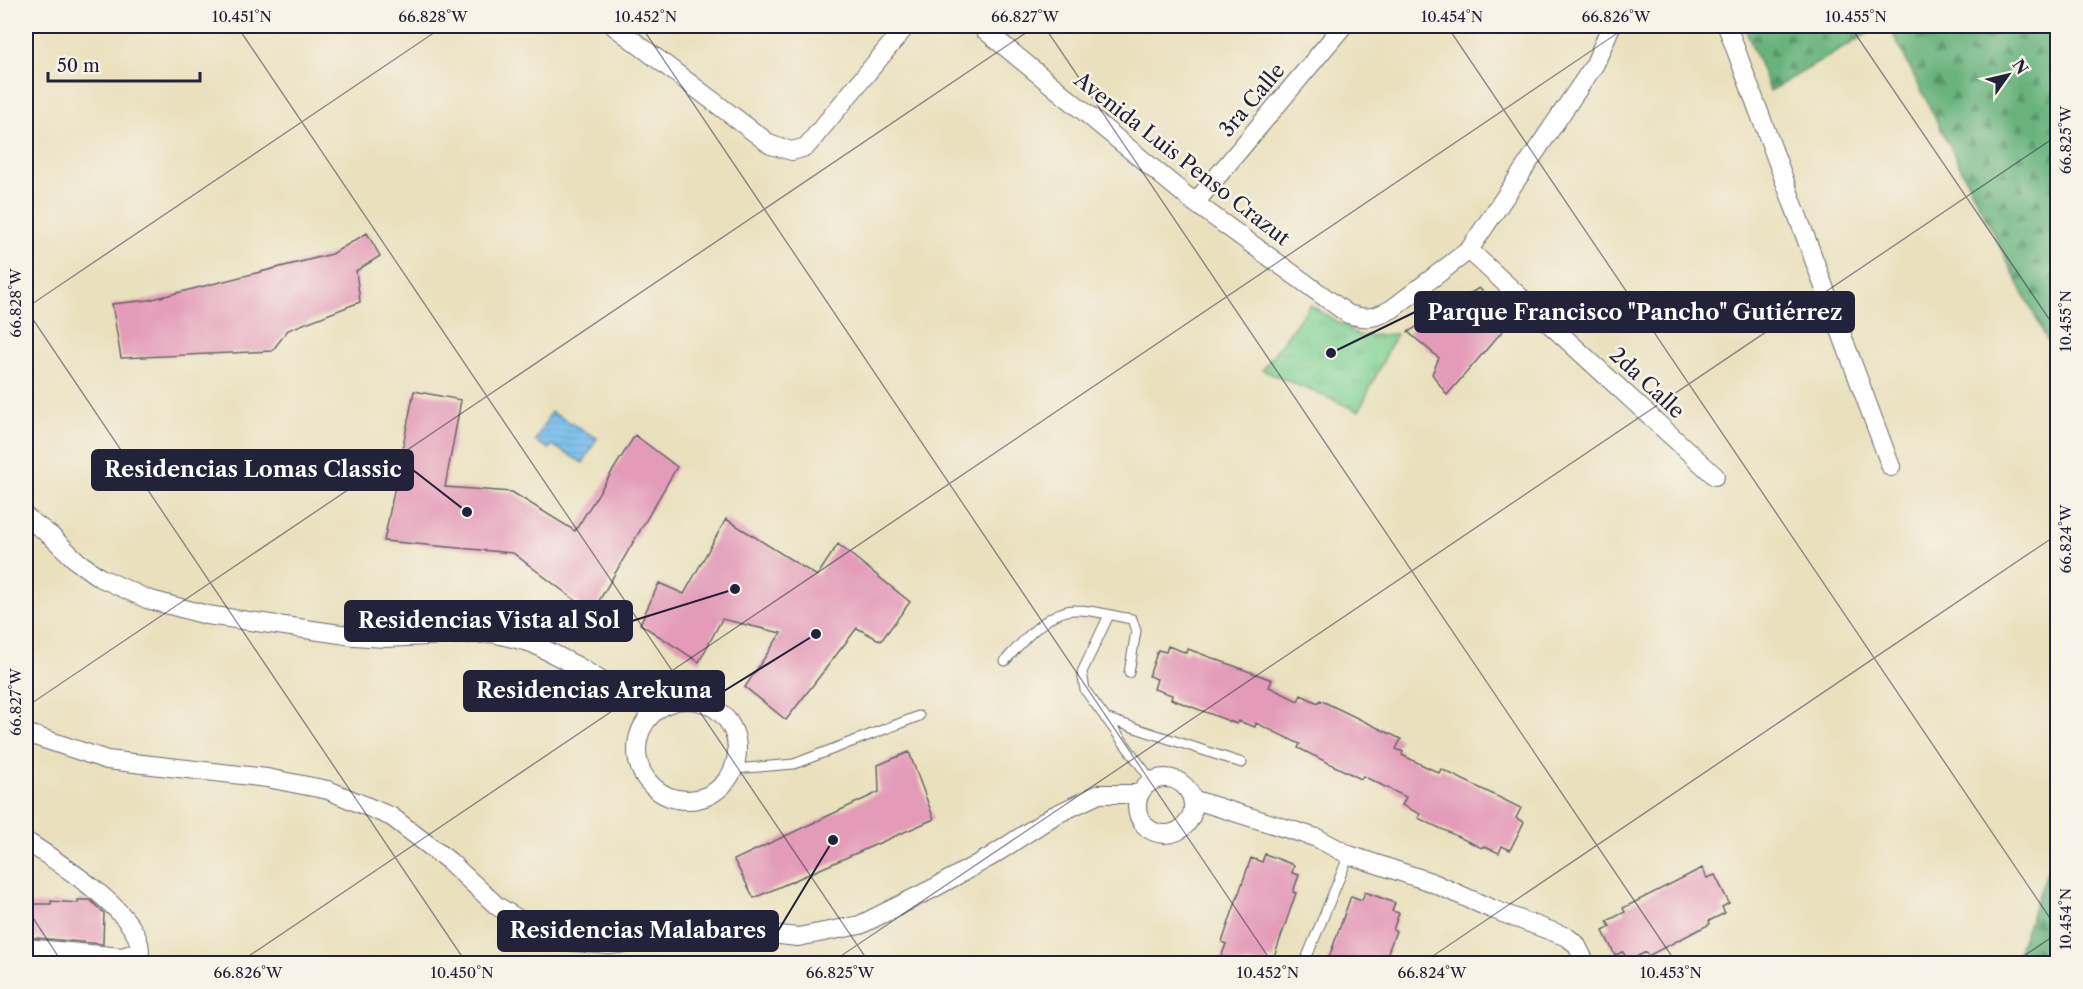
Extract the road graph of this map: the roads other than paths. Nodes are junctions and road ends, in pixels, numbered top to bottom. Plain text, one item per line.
1 (614, 26) edge
2 (906, 26) edge
3 (980, 26) edge
4 (1343, 26) edge
5 (1611, 26) edge
6 (1727, 26) edge
7 (1195, 204) junction
8 (1469, 249) junction
9 (1891, 466) dead end
10 (1715, 476) dead end
11 (26, 517) edge
12 (1109, 615) junction
13 (1005, 661) dead end
14 (1129, 673) dead end
15 (653, 712) junction
16 (919, 716) dead end
17 (1105, 718) junction
18 (26, 733) edge
19 (1242, 764) dead end
20 (734, 769) junction
21 (1146, 787) junction
22 (1192, 799) junction
23 (26, 841) edge
24 (1349, 855) junction
25 (26, 948) edge
26 (1304, 963) edge
27 (1586, 963) edge

1 - 2 street
3 - 7 street, Avenida Luis Penso Crazut
4 - 7 street, 3ra Calle
5 - 8 street, Avenida Luis Penso Crazut
6 - 9 street
7 - 8 street, Avenida Luis Penso Crazut
8 - 10 street, 2da Calle
11 - 15 street
12 - 13 lane
12 - 14 lane
12 - 17 lane
15 - 20 street
15 - 20 street
16 - 20 lane
17 - 19 lane
17 - 21 lane
18 - 21 street
21 - 22 street
21 - 22 street
22 - 24 street
23 - 25 street
24 - 26 lane
24 - 27 street

